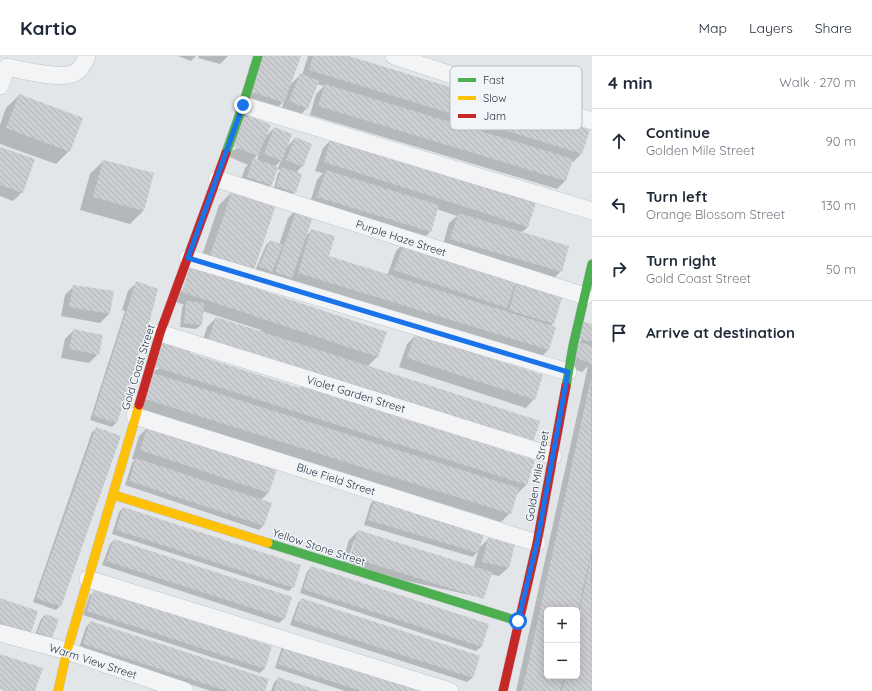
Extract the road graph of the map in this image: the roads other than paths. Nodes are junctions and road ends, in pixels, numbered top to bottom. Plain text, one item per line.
1 (87, 56) edge
2 (258, 56) edge
3 (394, 56) edge
4 (450, 74) edge
5 (0, 86) edge
6 (243, 105) junction
7 (582, 118) edge
8 (592, 121) edge
9 (217, 180) junction
10 (592, 211) edge
11 (188, 258) junction
12 (592, 264) edge
13 (585, 296) junction
14 (160, 333) junction
15 (568, 372) junction
16 (135, 416) junction
17 (553, 456) junction
18 (114, 495) junction
19 (537, 543) junction
20 (88, 579) junction
21 (518, 621) junction
22 (0, 633) edge
23 (67, 651) junction
24 (58, 691) edge
25 (185, 691) edge
26 (450, 691) edge
27 (503, 691) edge

1 - 5 street
2 - 6 street, Gold Coast Street
3 - 4 street
6 - 9 street, Gold Coast Street
6 - 10 street
7 - 8 street
9 - 11 street, Gold Coast Street
9 - 13 street, Purple Haze Street
11 - 14 street, Gold Coast Street
11 - 15 street
12 - 13 street, Golden Mile Street
13 - 15 street, Golden Mile Street
14 - 16 street, Gold Coast Street
14 - 17 street, Violet Garden Street
15 - 17 street, Golden Mile Street
16 - 18 street, Gold Coast Street
16 - 19 street, Blue Field Street
17 - 19 street, Golden Mile Street
18 - 20 street, Gold Coast Street
18 - 21 street, Yellow Stone Street
19 - 21 street, Golden Mile Street
20 - 23 street, Gold Coast Street
20 - 26 street
21 - 27 street, Golden Mile Street
22 - 23 street, Warm View Street
23 - 24 street, Gold Coast Street
23 - 25 street, Warm View Street

